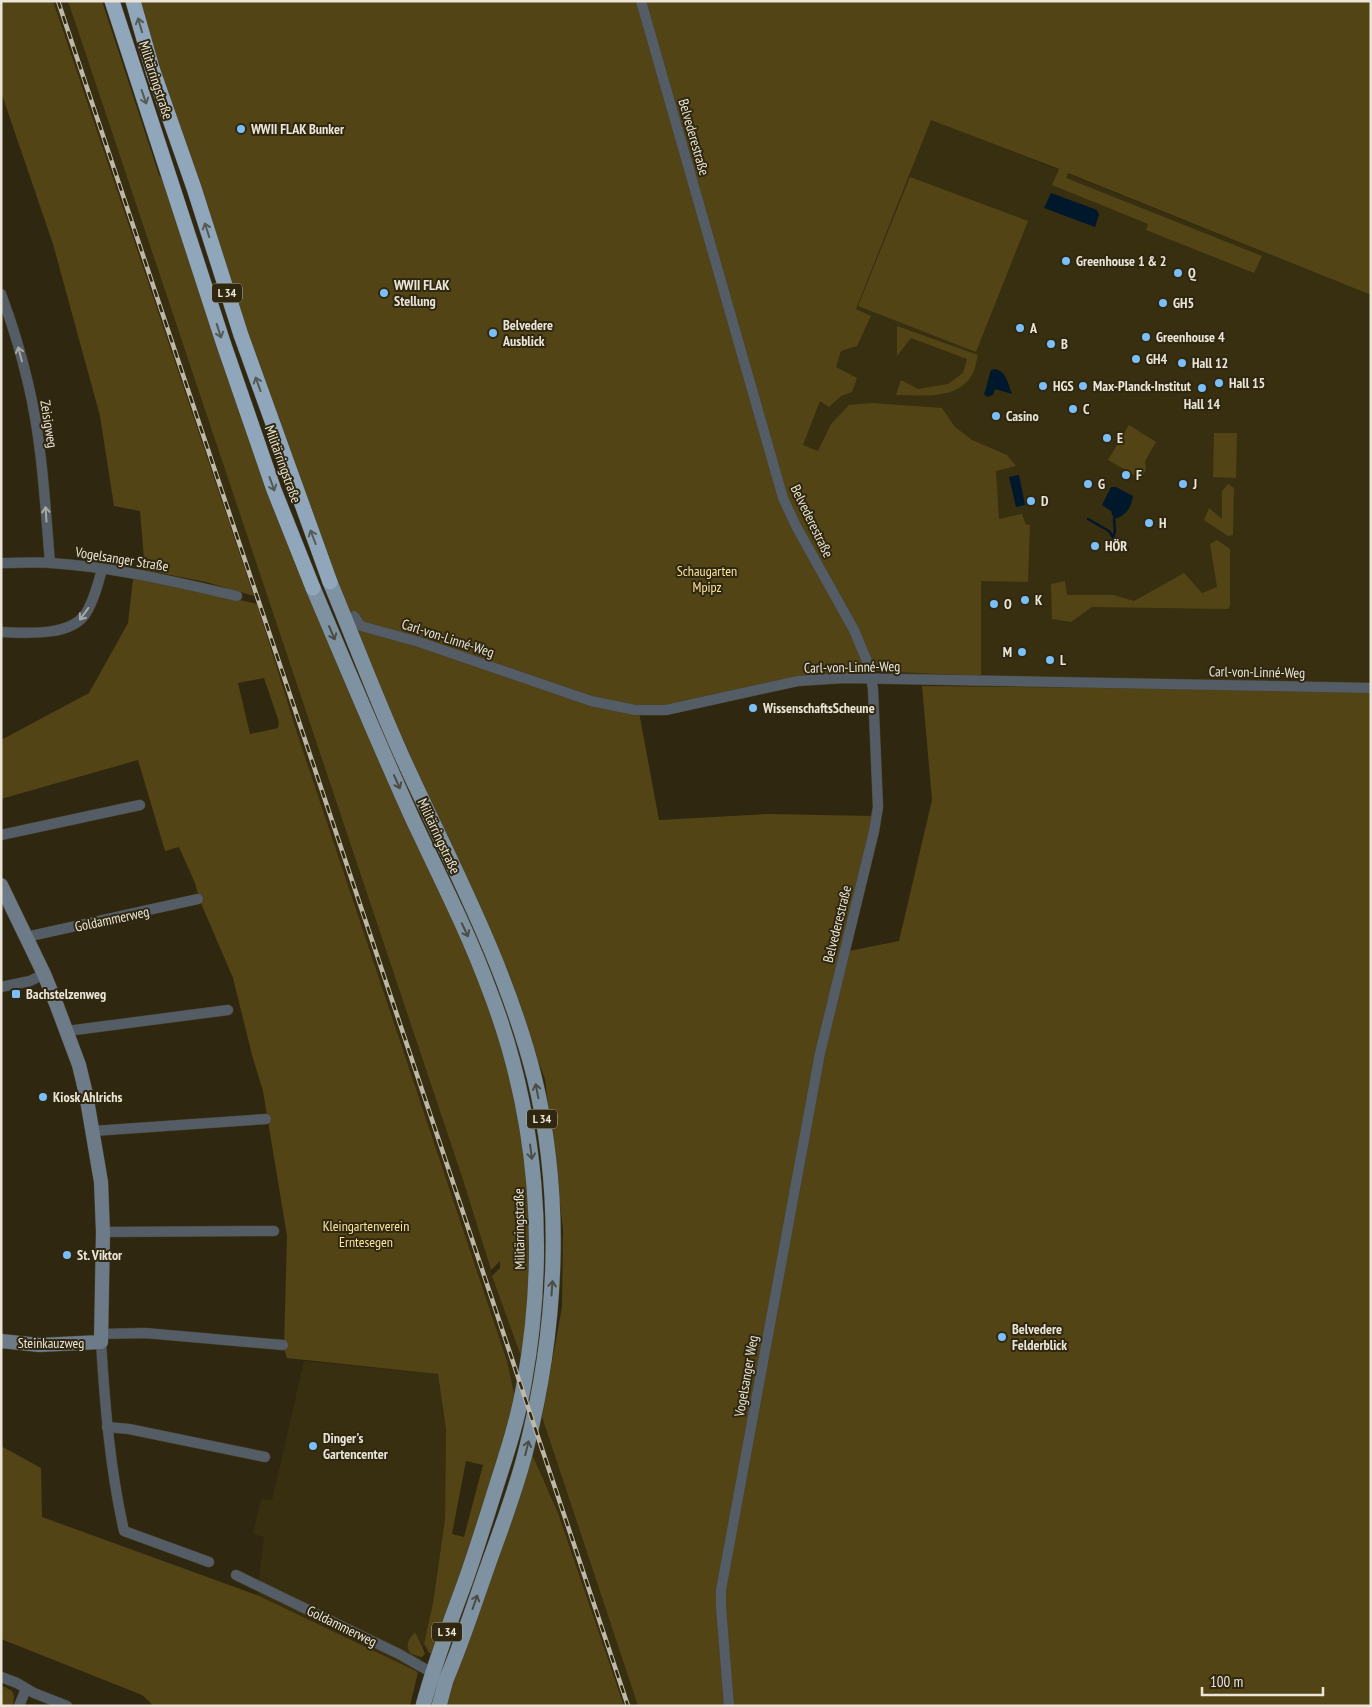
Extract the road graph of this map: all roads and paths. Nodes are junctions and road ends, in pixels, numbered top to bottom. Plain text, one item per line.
1 (112, 1) edge
2 (133, 1) edge
3 (640, 1) edge
4 (1, 294) edge
5 (1, 562) edge
6 (50, 563) junction
7 (102, 569) junction
8 (330, 582) joint
9 (313, 588) joint
10 (238, 596) dead end
11 (354, 616) dead end
12 (1, 632) edge
13 (872, 679) junction
14 (1371, 688) edge
15 (140, 805) dead end
16 (1, 835) edge
17 (1, 886) edge
18 (198, 900) dead end
19 (26, 937) junction
20 (44, 974) junction
21 (1, 987) edge
22 (228, 1010) dead end
23 (66, 1031) junction
24 (820, 1053) joint
25 (266, 1119) dead end
26 (93, 1131) junction
27 (274, 1231) dead end
28 (103, 1232) junction
29 (101, 1338) junction
30 (1, 1341) edge
31 (283, 1345) dead end
32 (107, 1428) junction
33 (265, 1457) dead end
34 (209, 1562) dead end
35 (236, 1575) dead end
36 (432, 1673) junction
37 (1, 1677) edge
38 (446, 1680) junction
39 (26, 1688) junction
40 (20, 1706) edge
41 (67, 1706) edge
42 (424, 1706) edge
43 (439, 1706) edge
44 (729, 1706) edge

1 -> 9 highway, Militärringstraße / L 34
8 -> 2 highway, Militärringstraße / L 34
3 - 13 street, Belvederestraße
6 -> 4 street, Zeisigweg
5 - 6 street, Vogelsanger Straße
6 - 7 street, Vogelsanger Straße
7 - 10 street, Vogelsanger Straße
7 -> 12 street
38 -> 8 main road, Militärringstraße / L 34
9 -> 36 main road, Militärringstraße / L 34
11 - 13 street, Carl-von-Linné-Weg
13 - 14 street, Carl-von-Linné-Weg
13 - 24 street, Belvederestraße
15 - 16 street
17 - 19 street
18 - 19 street, Goldammerweg
19 - 20 street
20 - 21 street
20 - 23 street
22 - 23 street
23 - 26 street
24 - 44 street, Vogelsanger Weg
25 - 26 street
26 - 28 street
27 - 28 street
28 - 29 street
29 - 30 street, Steinkauzweg
29 - 31 street
29 - 32 street
32 - 33 street
32 - 34 street
35 - 36 street, Goldammerweg
36 - 38 street, Goldammerweg
36 - 42 main road, Militärringstraße / L 34
37 - 39 street
38 - 43 main road, Militärringstraße / L 34
39 - 40 street
39 - 41 street

